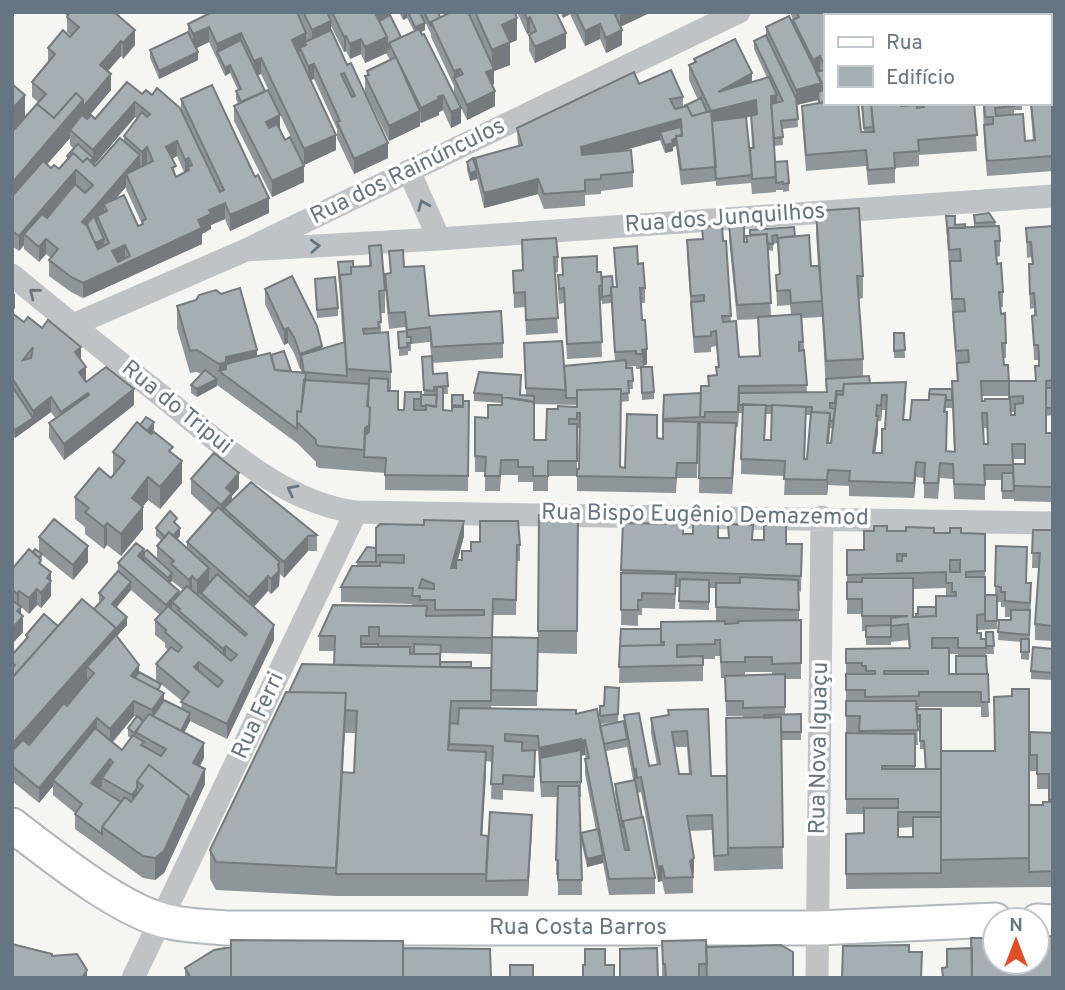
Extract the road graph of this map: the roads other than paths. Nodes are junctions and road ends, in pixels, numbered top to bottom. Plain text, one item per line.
1 (740, 12) edge
2 (409, 170) junction
3 (1053, 195) edge
4 (439, 239) junction
5 (246, 250) junction
6 (12, 275) edge
7 (73, 325) junction
8 (356, 512) junction
9 (822, 517) junction
10 (1053, 523) edge
11 (12, 825) edge
12 (162, 920) junction
13 (981, 921) edge
14 (818, 928) junction
15 (133, 978) edge
16 (817, 978) edge

1 - 2 street, Rua dos Rainúnculos
4 -> 2 street
2 - 5 street, Rua dos Rainúnculos
3 - 4 street, Rua dos Junquilhos
5 -> 4 street, Rua dos Junquilhos
5 - 7 street, Rua dos Rainúnculos
7 -> 6 street, Rua do Tripui
8 -> 7 street, Rua do Tripui
8 - 9 street, Rua Bispo Eugênio Demazemod
8 - 12 street, Rua Ferri
9 - 10 street, Rua Bispo Eugênio Demazemod
9 - 14 street, Rua Nova Iguaçu
11 - 12 main road, Rua Costa Barros
12 - 14 main road, Rua Costa Barros
12 - 15 street, Rua Ferri
13 - 14 main road, Rua Costa Barros
14 - 16 street, Rua Nova Iguaçu

